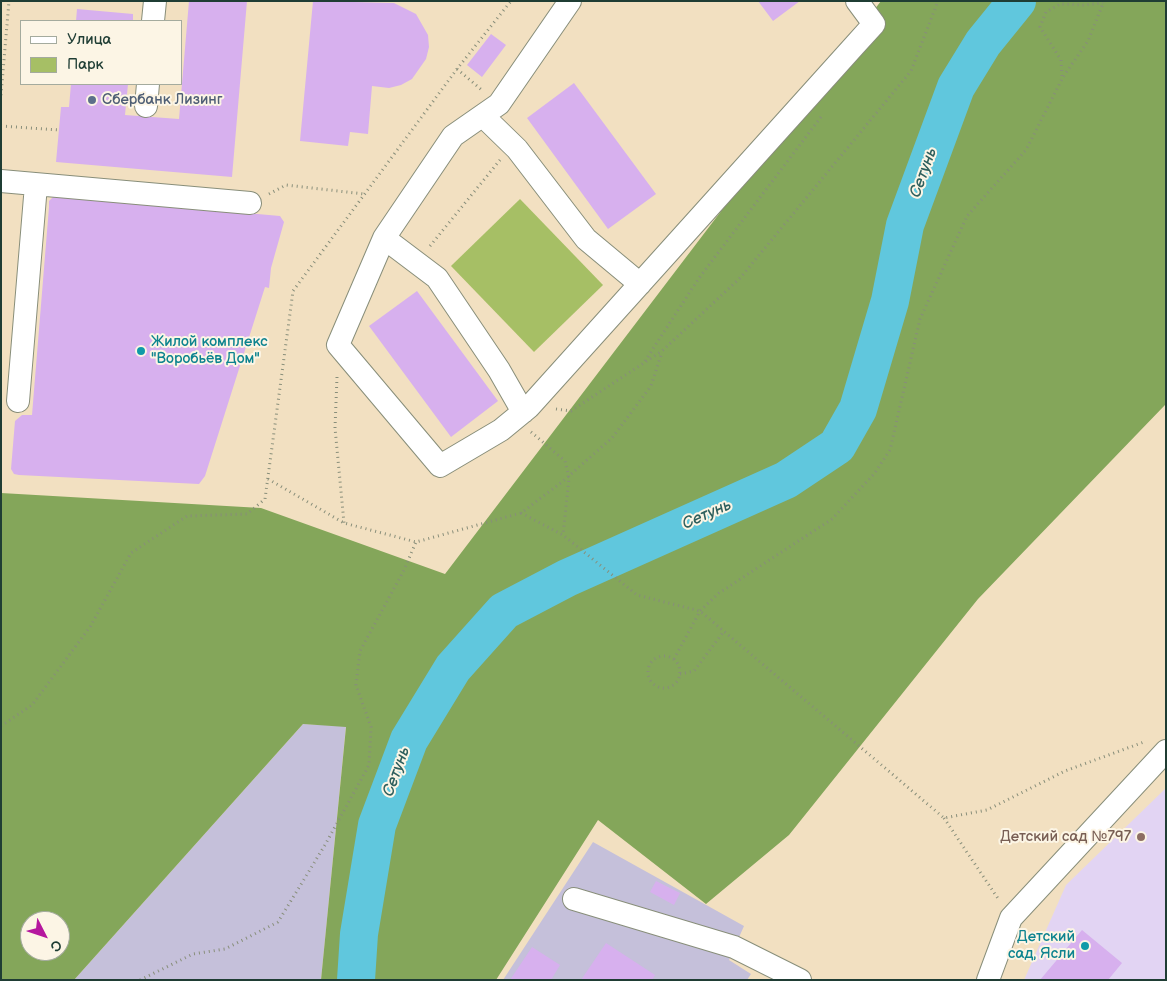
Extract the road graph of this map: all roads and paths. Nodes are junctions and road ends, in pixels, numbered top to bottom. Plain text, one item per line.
1 (9, 1) edge
2 (155, 1) edge
3 (511, 1) edge
4 (570, 1) edge
5 (857, 1) edge
6 (938, 1) edge
7 (1104, 2) edge
8 (154, 20) edge
9 (457, 69) junction
10 (1063, 77) junction
11 (1, 94) edge
12 (827, 109) dead end
13 (491, 110) junction
14 (1, 126) edge
15 (59, 130) dead end
16 (517, 149) junction
17 (1, 181) edge
18 (36, 185) junction
19 (364, 194) junction
20 (250, 203) joint
21 (384, 238) junction
22 (417, 262) junction
23 (640, 284) junction
24 (338, 345) junction
25 (662, 351) junction
26 (643, 363) junction
27 (18, 401) dead end
28 (523, 412) junction
29 (568, 475) junction
30 (268, 479) junction
31 (521, 513) junction
32 (344, 523) junction
33 (563, 535) junction
34 (416, 542) junction
35 (700, 611) junction
36 (724, 631) junction
37 (674, 659) junction
38 (680, 674) junction
39 (1, 726) edge
40 (1157, 746) edge
41 (944, 818) junction
42 (574, 900) dead end
43 (1011, 918) junction
44 (140, 980) edge
45 (800, 980) edge
46 (988, 980) edge

1 - 11 path
2 - 8 street
3 - 9 path
4 - 13 street
5 - 23 street
6 - 25 path
7 - 10 path
7 - 10 path
9 - 13 path
9 - 19 path
10 - 35 path
12 - 26 path
13 - 16 street
13 - 21 street
14 - 15 path
16 - 22 path
16 - 23 street
17 - 18 street
18 - 20 street
18 - 27 street
19 - 20 path
19 - 30 path
21 - 22 street
21 - 24 street
22 - 28 street
23 - 28 street
24 - 28 street
24 - 32 path
25 - 26 path
25 - 29 path
26 - 28 path
28 - 29 path
29 - 31 path
29 - 33 path
30 - 32 path
30 - 39 path
31 - 33 path
31 - 34 path
32 - 34 path
33 - 35 path
34 - 44 path
35 - 36 path
35 - 37 path
36 - 38 path
36 - 41 path
37 - 38 path
37 - 38 path
40 - 41 path
40 - 43 street
41 - 43 path
42 - 45 street
43 - 46 street

